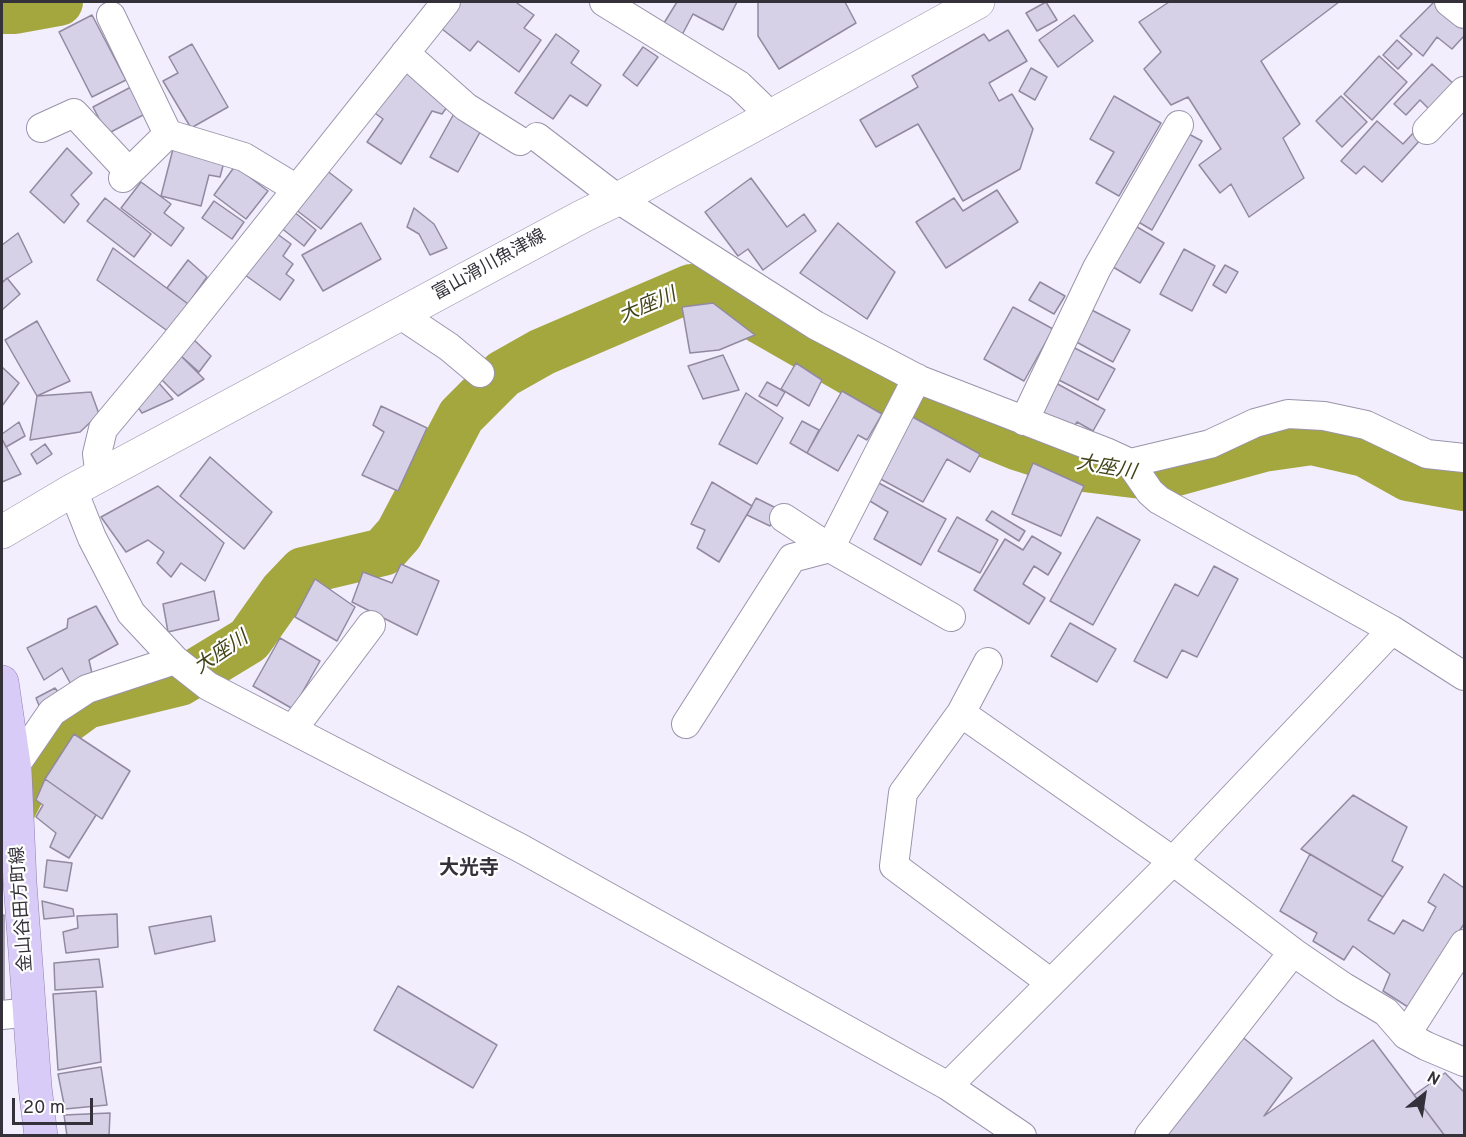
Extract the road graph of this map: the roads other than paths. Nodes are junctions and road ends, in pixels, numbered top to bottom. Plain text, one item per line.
1 (446, 2) edge
2 (604, 2) edge
3 (978, 2) edge
4 (1449, 2) edge
5 (1464, 14) edge
6 (111, 16) dead end
7 (405, 53) junction
8 (1464, 91) edge
9 (771, 116) junction
10 (1179, 125) dead end
11 (40, 128) dead end
12 (1427, 130) dead end
13 (168, 134) junction
14 (297, 189) junction
15 (618, 199) junction
16 (401, 315) junction
17 (480, 373) dead end
18 (917, 378) junction
19 (1024, 420) junction
20 (1464, 458) edge
21 (1130, 463) junction
22 (87, 483) junction
23 (784, 518) dead end
24 (2, 532) edge
25 (830, 548) junction
26 (951, 617) dead end
27 (370, 625) dead end
28 (1392, 630) junction
29 (175, 660) junction
30 (988, 662) dead end
31 (1464, 676) edge
32 (2, 682) edge
33 (962, 713) junction
34 (686, 724) dead end
35 (293, 729) junction
36 (15, 766) junction
37 (1173, 861) junction
38 (1464, 944) edge
39 (1293, 952) junction
40 (1051, 983) junction
41 (16, 1014) edge
42 (1406, 1035) junction
43 (1464, 1062) edge
44 (948, 1086) junction
45 (41, 1136) edge
46 (1022, 1136) edge
47 (1149, 1136) edge

1 - 7 street
2 - 9 street
3 - 9 main road, 富山滑川魚津線
4 - 5 street
6 - 13 street
7 - 14 street
7 - 15 street
8 - 12 street
9 - 15 main road, 富山滑川魚津線
10 - 19 street
11 - 13 street
13 - 14 street
14 - 22 street
15 - 16 main road, 富山滑川魚津線
15 - 18 street
16 - 17 street
16 - 22 main road, 富山滑川魚津線
18 - 19 street
18 - 25 street
19 - 21 street
20 - 21 street
21 - 28 street
22 - 24 main road, 富山滑川魚津線
22 - 29 street
23 - 25 street
25 - 26 street
25 - 34 street
27 - 35 street
28 - 31 street
28 - 37 street
29 - 35 street
29 - 36 street
30 - 33 street
32 - 36 main road, 金山谷田方町線
33 - 37 street
33 - 40 street
35 - 44 street
36 - 41 main road, 金山谷田方町線
37 - 39 street
37 - 40 street
38 - 42 street
39 - 42 street
39 - 47 street
40 - 44 street
41 - 45 main road, 金山谷田方町線
42 - 43 street
44 - 46 street

